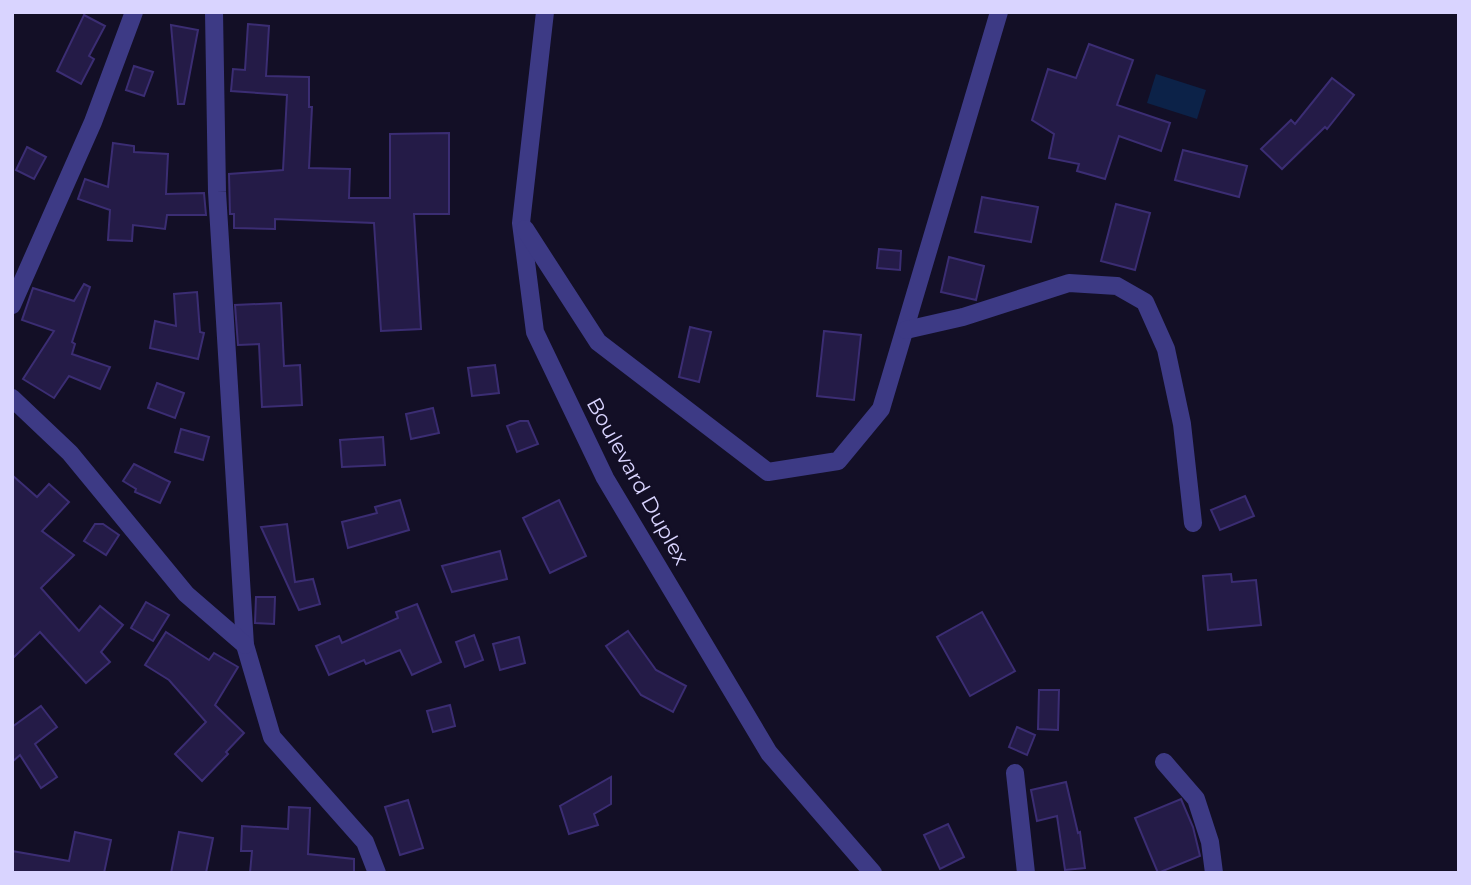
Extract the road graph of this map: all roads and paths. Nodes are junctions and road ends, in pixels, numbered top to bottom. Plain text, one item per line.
1 (134, 12) edge
2 (214, 12) edge
3 (545, 12) edge
4 (999, 12) edge
5 (521, 223) junction
6 (12, 305) edge
7 (906, 330) junction
8 (12, 398) edge
9 (1193, 523) dead end
10 (244, 645) junction
11 (1164, 762) dead end
12 (1015, 773) dead end
13 (377, 873) edge
14 (873, 873) edge
15 (1026, 873) edge
16 (1214, 873) edge

1 - 6 street
2 - 10 street
3 - 5 street, Boulevard Duplex
4 - 7 street
5 - 7 street
5 - 14 street, Boulevard Duplex
7 - 9 street
8 - 10 street
10 - 13 street
11 - 16 street
12 - 15 street

